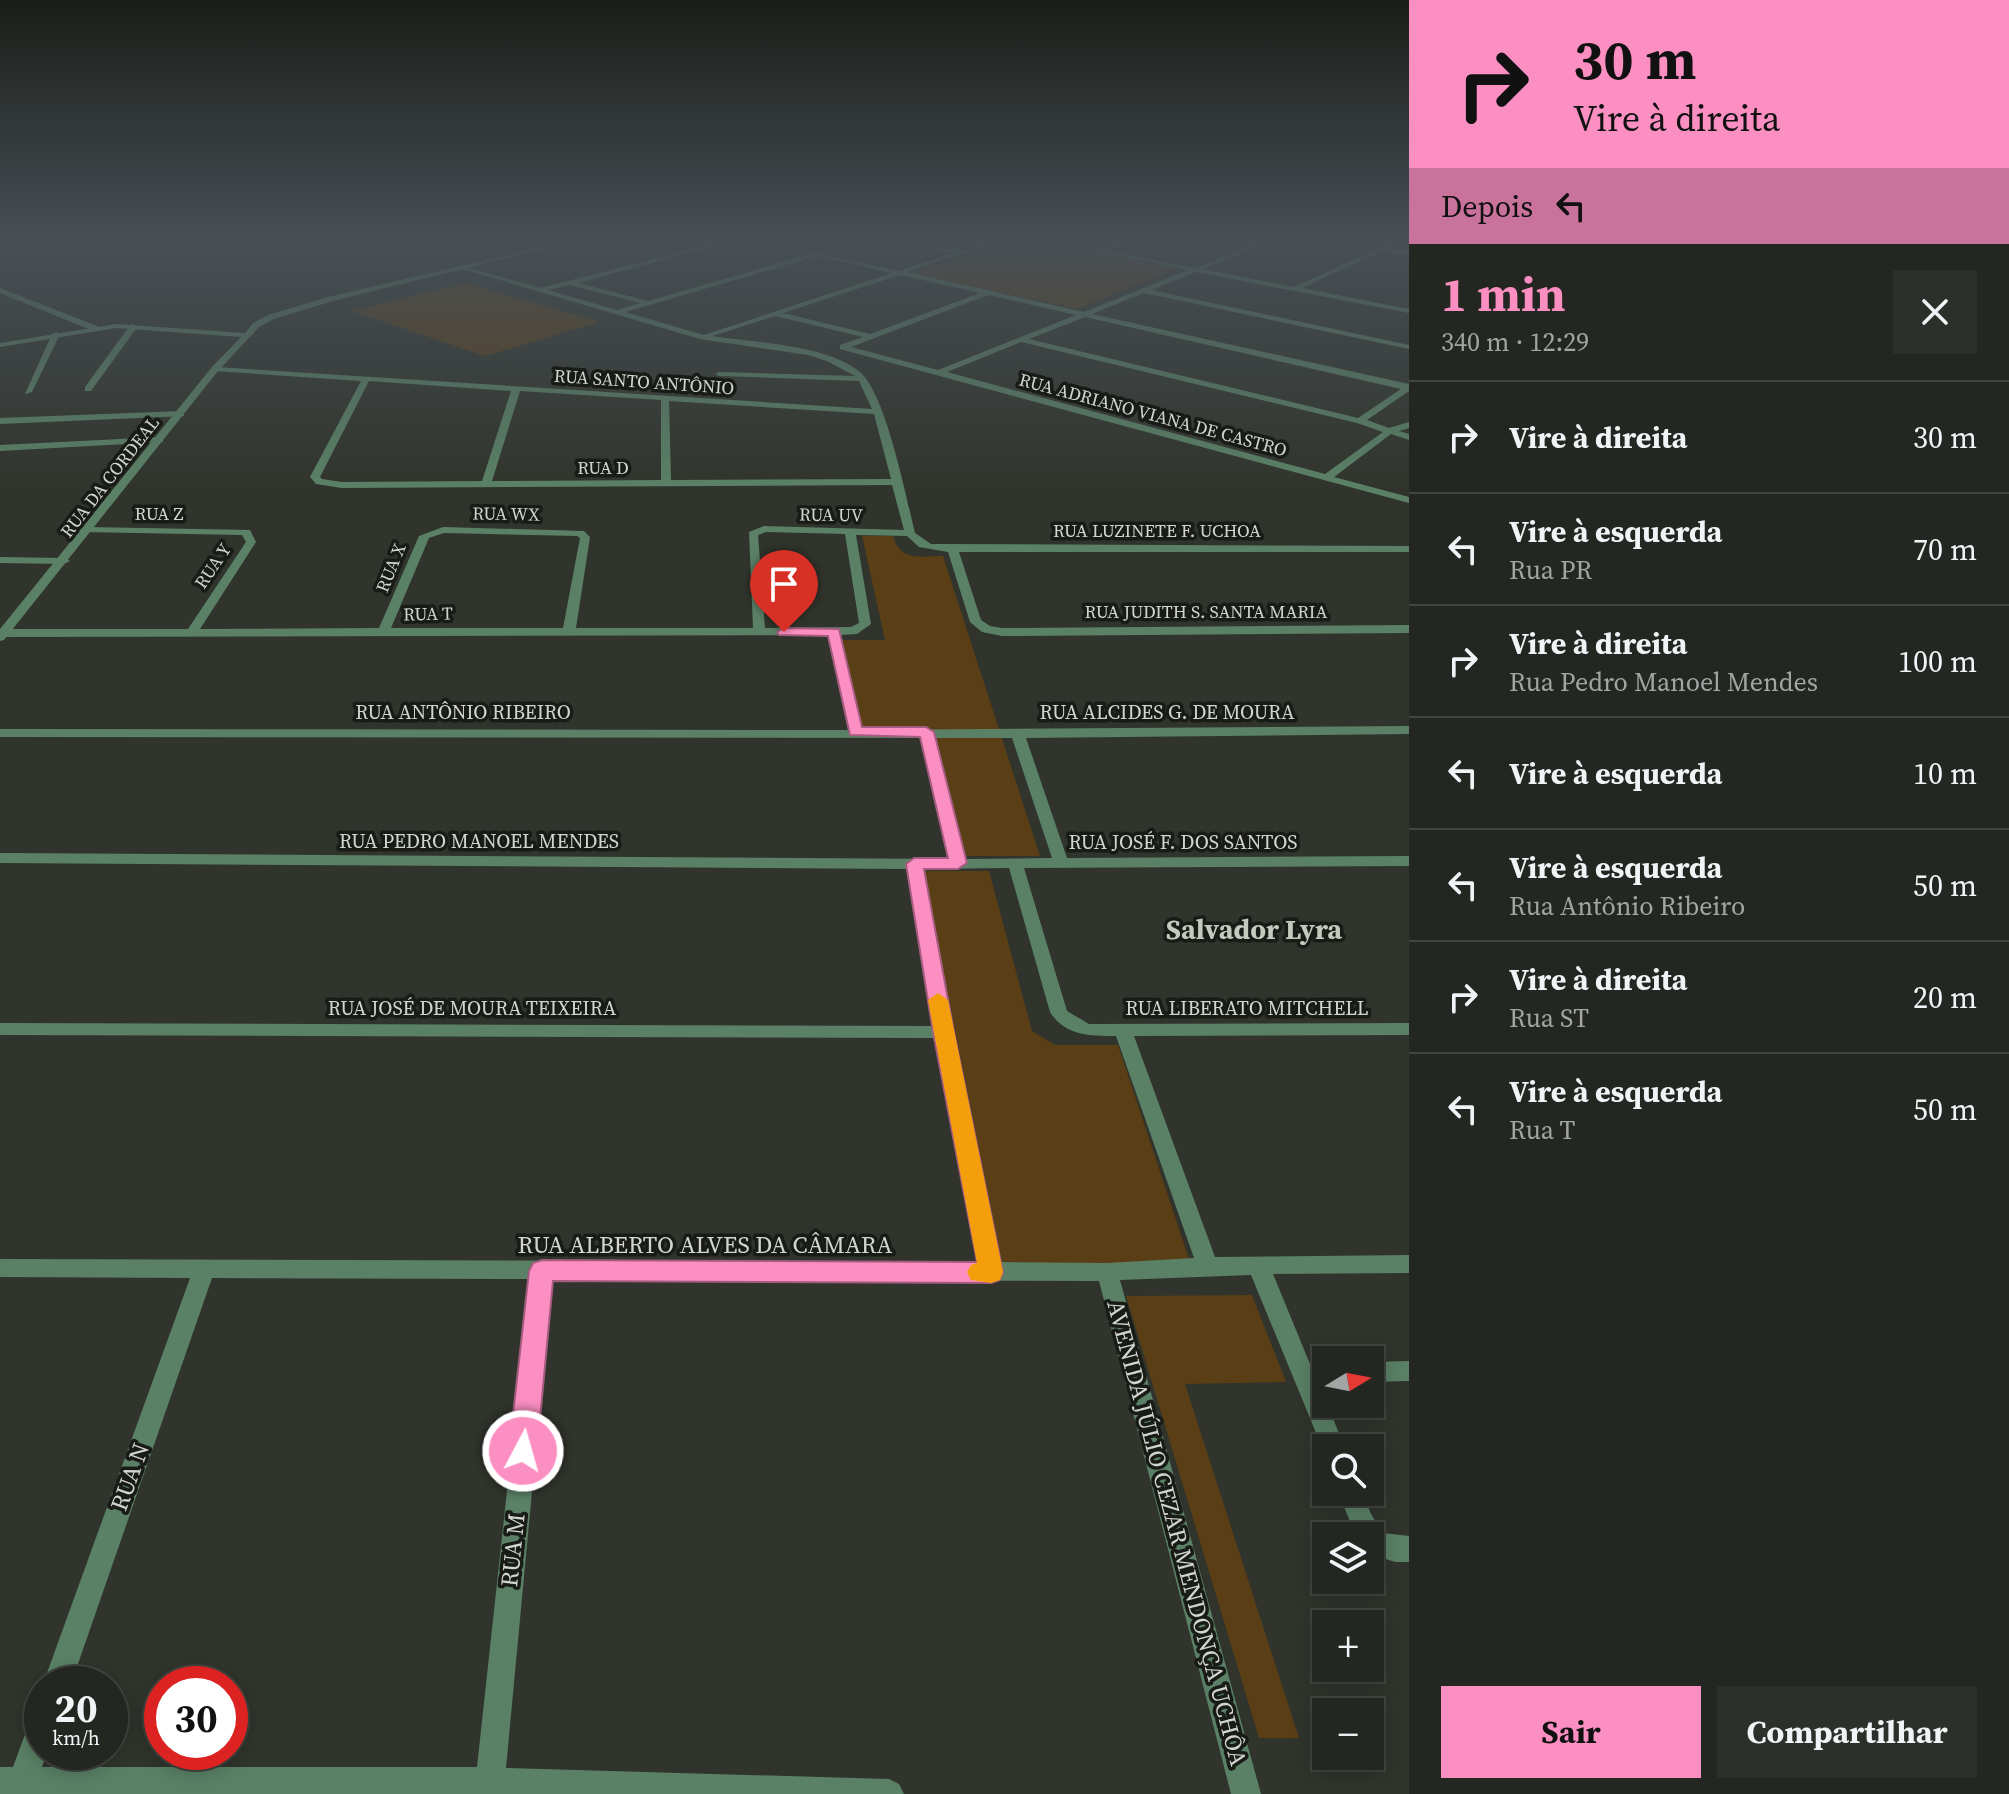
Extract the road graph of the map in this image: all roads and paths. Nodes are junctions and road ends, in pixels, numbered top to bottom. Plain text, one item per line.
1 (81, 323) edge
2 (242, 323) edge
3 (263, 323) edge
4 (651, 323) edge
5 (746, 323) edge
6 (815, 323) edge
7 (905, 323) edge
8 (1063, 323) edge
9 (1122, 323) edge
10 (1296, 323) edge
11 (134, 326) junction
12 (94, 328) junction
13 (176, 330) junction
14 (56, 334) junction
15 (245, 335) junction
16 (869, 336) junction
17 (703, 337) junction
18 (1021, 340) junction
19 (0, 345) edge
20 (1409, 347) edge
21 (215, 369) junction
22 (938, 373) junction
23 (719, 374) dead end
24 (366, 379) junction
25 (862, 379) junction
26 (1409, 388) edge
27 (88, 389) dead end
28 (516, 390) junction
29 (28, 392) dead end
30 (665, 400) junction
31 (878, 412) junction
32 (181, 414) junction
33 (0, 421) edge
34 (1360, 421) junction
35 (1409, 425) edge
36 (1391, 430) junction
37 (1409, 437) edge
38 (160, 440) junction
39 (0, 449) edge
40 (1325, 479) junction
41 (894, 482) junction
42 (666, 484) junction
43 (486, 485) junction
44 (1409, 500) edge
45 (88, 530) junction
46 (230, 530) joint
47 (443, 530) joint
48 (850, 531) junction
49 (910, 533) junction
50 (952, 549) junction
51 (1409, 549) edge
52 (0, 560) edge
53 (64, 561) junction
54 (1409, 629) edge
55 (569, 631) junction
56 (384, 632) junction
57 (759, 632) junction
58 (834, 632) junction
59 (191, 633) junction
60 (1, 634) edge
61 (1409, 730) edge
62 (855, 731) junction
63 (926, 732) junction
64 (0, 733) edge
65 (1017, 733) junction
66 (0, 858) edge
67 (1409, 861) edge
68 (958, 863) junction
69 (1015, 863) junction
70 (1061, 863) junction
71 (914, 864) junction
72 (0, 1029) edge
73 (1409, 1029) edge
74 (1123, 1031) junction
75 (943, 1032) junction
76 (1409, 1264) edge
77 (1258, 1265) junction
78 (1208, 1266) junction
79 (0, 1268) edge
80 (204, 1270) junction
81 (542, 1271) junction
82 (991, 1272) junction
83 (1107, 1272) junction
84 (1312, 1368) edge
85 (1409, 1371) edge
86 (1384, 1372) edge
87 (1356, 1506) edge
88 (1402, 1549) edge
89 (63, 1666) edge
90 (24, 1758) edge
91 (11, 1782) edge
92 (490, 1782) junction
93 (889, 1794) edge
94 (1246, 1794) edge

1 - 12 street
2 - 13 street
3 - 15 street, RUA DA CORDEAL
4 - 17 street
5 - 17 street
6 - 16 street
7 - 16 street
8 - 18 street
9 - 26 street
10 - 20 street
11 - 12 street
11 - 13 street
11 - 27 street
12 - 14 street
13 - 15 street
14 - 19 street
14 - 29 street
15 - 21 street, RUA DA CORDEAL
16 - 22 street, RUA ADRIANO VIANA DE CASTRO
17 - 25 street
18 - 22 street
18 - 34 street
21 - 24 street, RUA SANTO ANTÔNIO
21 - 32 street, RUA DA CORDEAL
22 - 40 street, RUA ADRIANO VIANA DE CASTRO
23 - 25 street
24 - 28 street, RUA SANTO ANTÔNIO
24 - 43 street, RUA D
25 - 31 street
26 - 34 street
28 - 30 street, RUA SANTO ANTÔNIO
28 - 43 street
30 - 31 street, RUA SANTO ANTÔNIO
30 - 42 street
31 - 41 street
32 - 33 street
32 - 38 street, RUA DA CORDEAL
34 - 36 street
35 - 36 street
36 - 37 street
36 - 40 street
38 - 39 street
38 - 45 street, RUA DA CORDEAL
40 - 44 street, RUA ADRIANO VIANA DE CASTRO
41 - 42 street, RUA D
41 - 49 street
42 - 43 street, RUA D
45 - 46 street, RUA Z
45 - 53 street, RUA DA CORDEAL
46 - 59 street, RUA Y
47 - 55 street, RUA WX
47 - 56 street, RUA X
48 - 49 street, RUA UV
48 - 57 street, RUA UV
48 - 58 street, RUA T
49 - 50 street, RUA LUZINETE F. UCHOA
50 - 51 street, RUA LUZINETE F. UCHOA
50 - 54 street, RUA JUDITH S. SANTA MARIA
52 - 53 street
53 - 60 street, RUA DA CORDEAL
55 - 56 street, RUA T
55 - 57 street, RUA T
56 - 59 street, RUA T
57 - 58 street, RUA T
58 - 62 street
59 - 60 street, RUA T
61 - 65 street, RUA ALCIDES G. DE MOURA
62 - 63 street, RUA ANTÔNIO RIBEIRO
62 - 64 street, RUA ANTÔNIO RIBEIRO
63 - 65 street, RUA ALCIDES G. DE MOURA
63 - 68 street
65 - 70 street
66 - 71 street, RUA PEDRO MANOEL MENDES
67 - 70 street, RUA JOSÉ F. DOS SANTOS
68 - 69 street, RUA JOSÉ F. DOS SANTOS
68 - 71 street, RUA PEDRO MANOEL MENDES
69 - 70 street, RUA JOSÉ F. DOS SANTOS
69 - 74 street, RUA LIBERATO MITCHELL
71 - 75 street
72 - 75 street, RUA JOSÉ DE MOURA TEIXEIRA
73 - 74 street, RUA LIBERATO MITCHELL
74 - 78 street
75 - 82 street
76 - 77 street, RUA ALBERTO ALVES DA CÂMARA
77 - 78 street, RUA ALBERTO ALVES DA CÂMARA
77 - 84 street
78 - 83 street, RUA ALBERTO ALVES DA CÂMARA
79 - 80 street, RUA ALBERTO ALVES DA CÂMARA
80 - 81 street, RUA ALBERTO ALVES DA CÂMARA
80 - 89 street, RUA N
81 - 82 street, RUA ALBERTO ALVES DA CÂMARA
81 - 92 street, RUA M
82 - 83 street, RUA ALBERTO ALVES DA CÂMARA
83 - 94 street, AVENIDA JÚLIO CEZAR MENDONÇA UCHÔA
85 - 86 street
87 - 88 street
90 - 91 street
91 - 92 street
92 - 93 street

